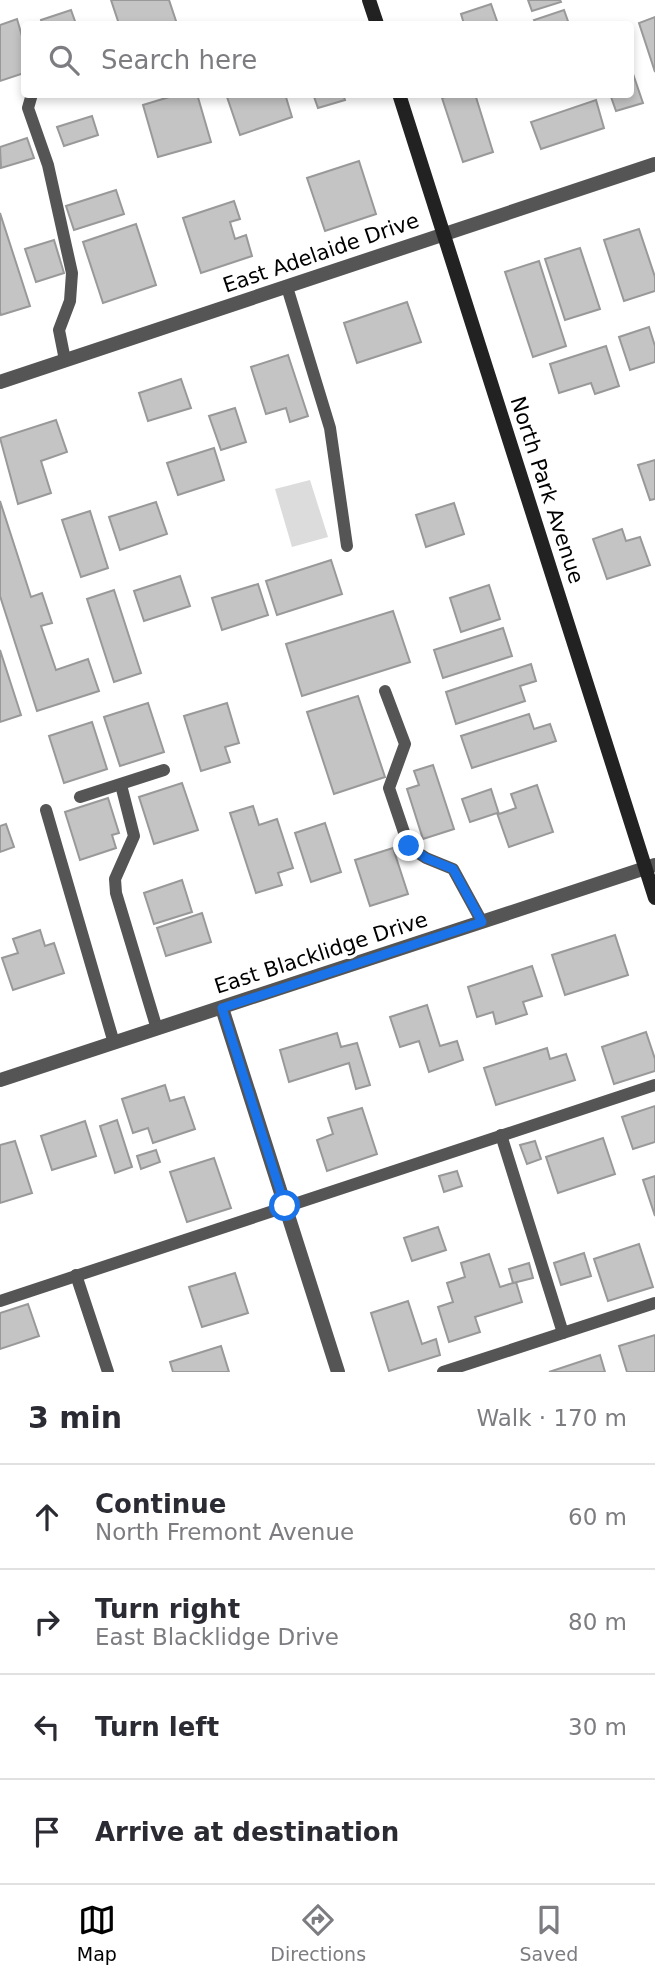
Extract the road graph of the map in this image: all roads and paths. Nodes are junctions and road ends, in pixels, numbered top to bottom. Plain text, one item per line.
1 (369, 0) edge
2 (376, 21) edge
3 (31, 98) edge
4 (400, 98) edge
5 (655, 164) edge
6 (444, 234) junction
7 (287, 287) junction
8 (65, 360) junction
9 (0, 382) edge
10 (347, 546) dead end
11 (385, 691) dead end
12 (164, 770) dead end
13 (121, 785) junction
14 (80, 797) dead end
15 (46, 810) dead end
16 (650, 867) edge
17 (655, 898) edge
18 (482, 922) junction
19 (222, 1008) junction
20 (157, 1029) junction
21 (114, 1043) junction
22 (0, 1080) edge
23 (655, 1085) edge
24 (501, 1135) junction
25 (285, 1206) junction
26 (76, 1275) junction
27 (0, 1301) edge
28 (655, 1303) edge
29 (563, 1333) junction
30 (108, 1372) edge
31 (338, 1372) edge
32 (443, 1372) edge

1 - 2 street
3 - 8 lane
4 - 6 street, North Park Avenue
5 - 6 street, East Adelaide Drive
6 - 7 street, East Adelaide Drive
6 - 16 street, North Park Avenue
7 - 8 street, East Adelaide Drive
7 - 10 lane
8 - 9 street, East Adelaide Drive
11 - 18 lane
12 - 13 lane
13 - 14 lane
13 - 20 lane
15 - 21 lane
16 - 17 street, North Park Avenue
16 - 18 street, East Blacklidge Drive
18 - 19 street, East Blacklidge Drive
19 - 20 street, East Blacklidge Drive
19 - 25 street
20 - 21 street, East Blacklidge Drive
21 - 22 street, East Blacklidge Drive
23 - 24 lane
24 - 25 lane
24 - 29 lane
25 - 26 lane
25 - 31 street
26 - 27 lane
26 - 30 lane
28 - 29 lane
29 - 32 lane

